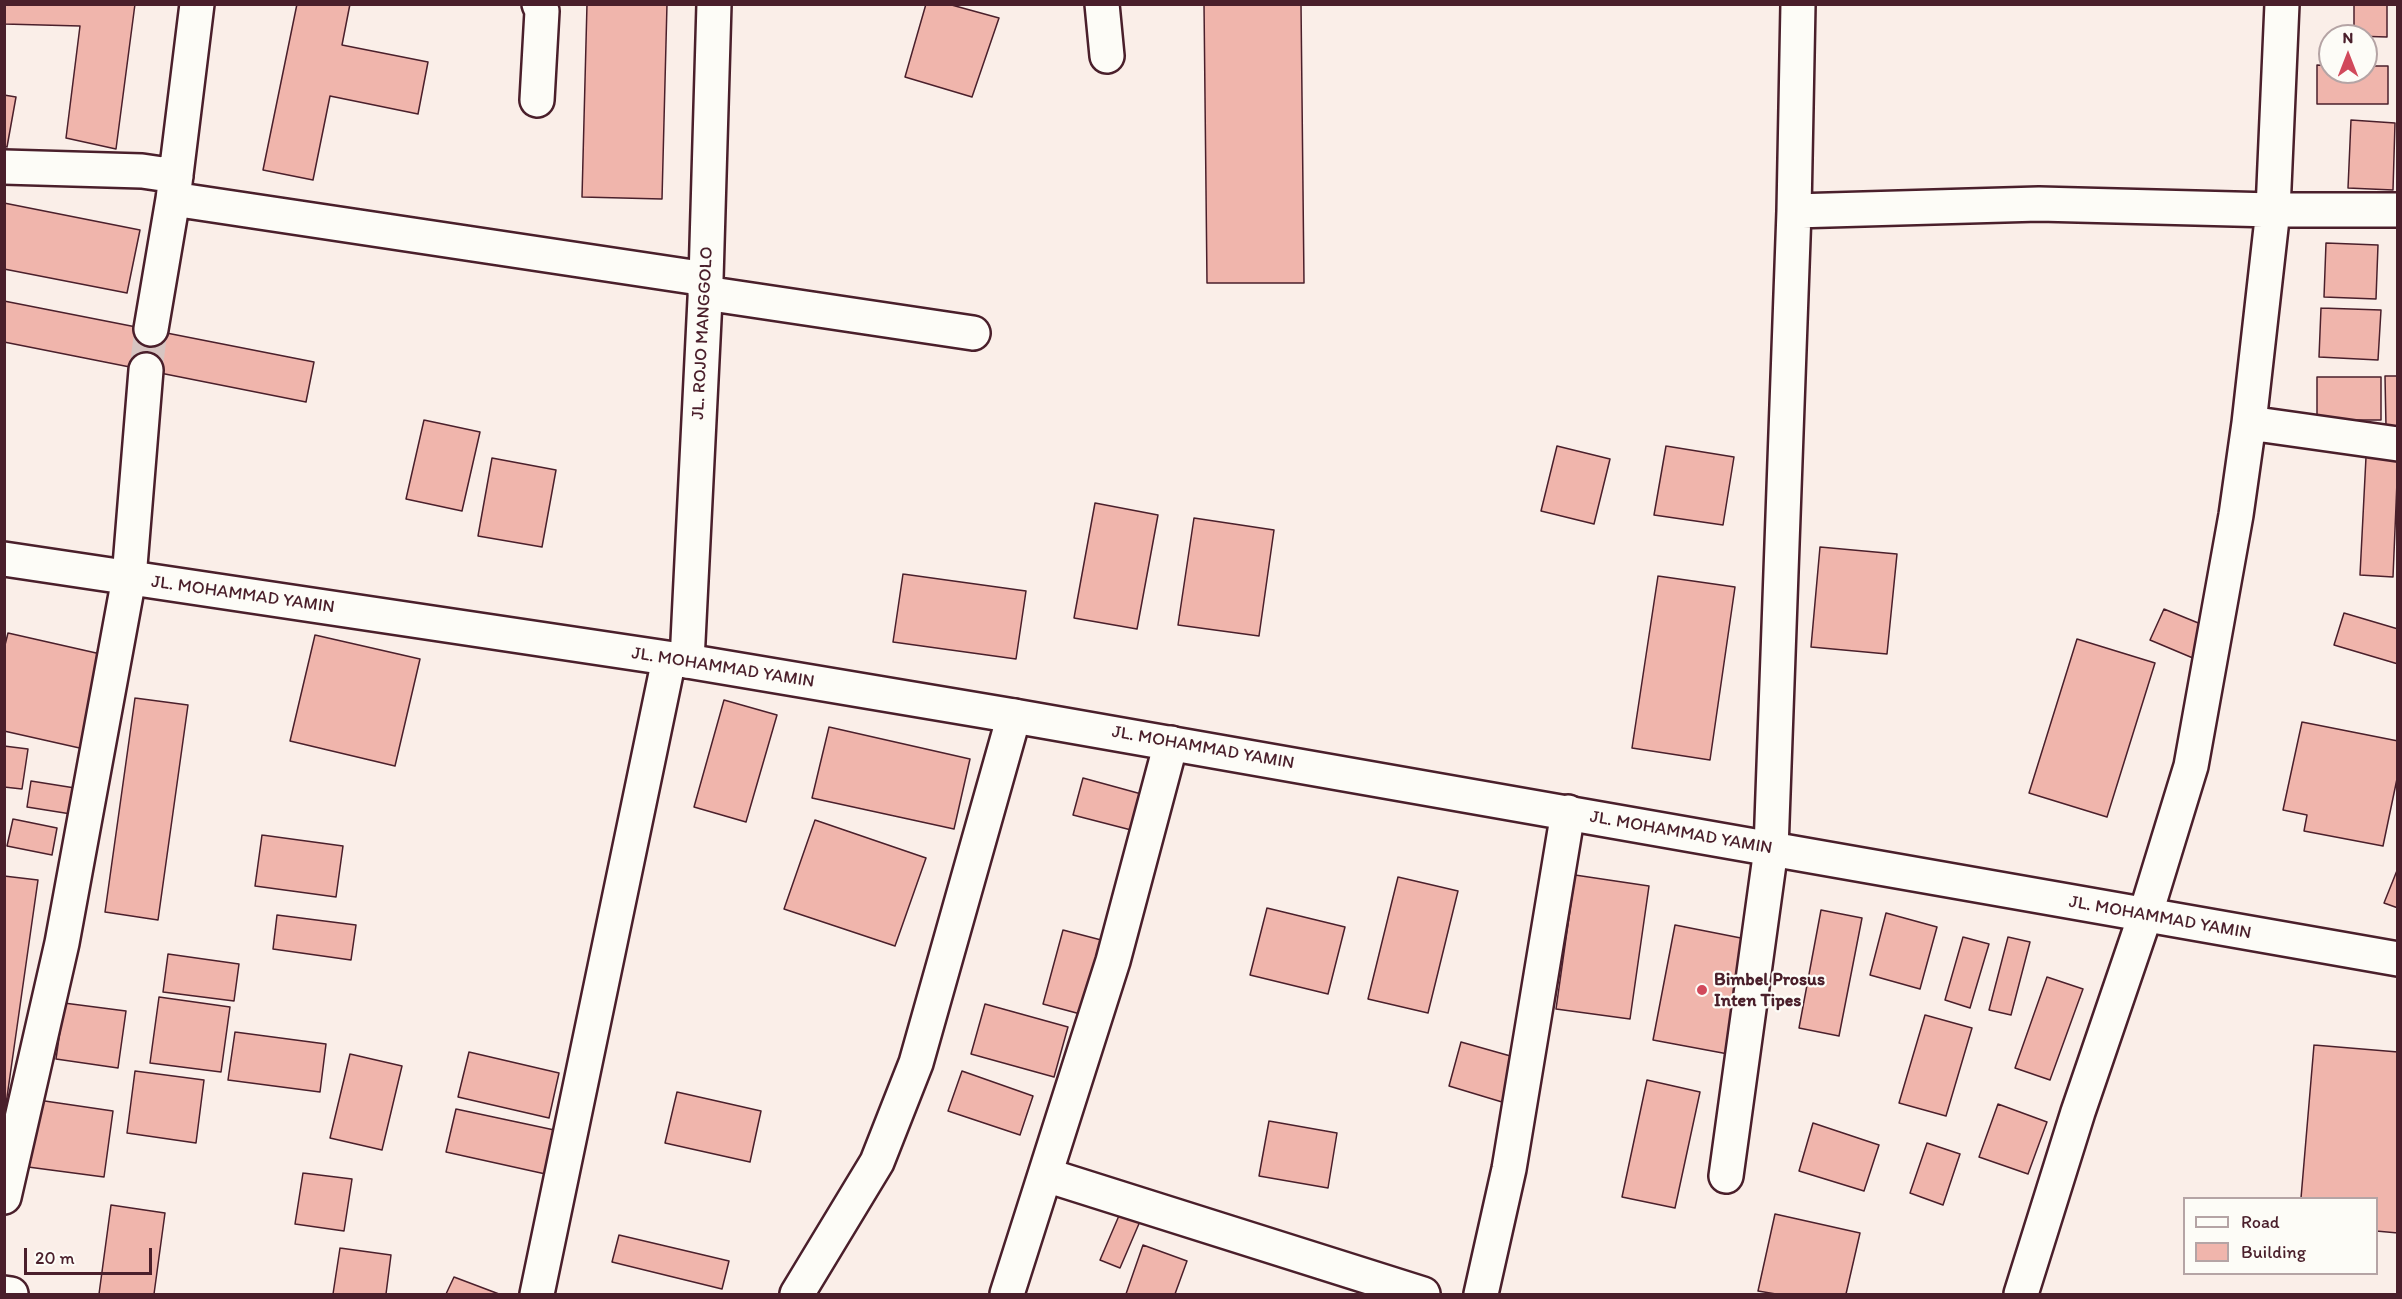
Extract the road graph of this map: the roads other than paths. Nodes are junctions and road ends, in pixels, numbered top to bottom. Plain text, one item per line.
1 (197, 4) edge
2 (539, 4) edge
3 (714, 4) edge
4 (1102, 4) edge
5 (1798, 4) edge
6 (2282, 4) edge
7 (1107, 56) dead end
8 (537, 100) dead end
9 (4, 167) edge
10 (175, 188) junction
11 (2273, 210) junction
12 (2397, 210) edge
13 (1794, 212) junction
14 (705, 286) junction
15 (151, 329) tunnel mouth
16 (973, 333) dead end
17 (146, 370) tunnel mouth
18 (2249, 423) junction
19 (2397, 444) edge
20 (4, 559) edge
21 (129, 578) junction
22 (678, 660) junction
23 (1014, 716) junction
24 (1172, 743) junction
25 (1568, 812) junction
26 (1771, 849) junction
27 (2145, 916) junction
28 (2397, 960) edge
29 (1046, 1175) junction
30 (1726, 1176) dead end
31 (4, 1197) edge
32 (4, 1293) edge
33 (11, 1294) edge
34 (537, 1294) edge
35 (797, 1294) edge
36 (1007, 1294) edge
37 (1423, 1294) edge
38 (1481, 1294) edge
39 (2021, 1294) edge

1 - 10 street
2 - 8 street
3 - 14 street, JL. ROJO MANGGOLO
4 - 7 street
5 - 13 street
6 - 11 street
9 - 10 street
10 - 14 street
10 - 15 street
11 - 12 street
11 - 13 street
11 - 18 street
13 - 26 street
14 - 16 street
14 - 22 street, JL. ROJO MANGGOLO
17 - 21 street
18 - 19 street
18 - 27 street
20 - 21 street, JL. MOHAMMAD YAMIN
21 - 22 street, JL. MOHAMMAD YAMIN
21 - 31 street
22 - 23 street, JL. MOHAMMAD YAMIN
22 - 34 street, JL. ROJO MANGGOLO
23 - 24 street, JL. MOHAMMAD YAMIN
23 - 35 street
24 - 25 street, JL. MOHAMMAD YAMIN
24 - 29 street
25 - 26 street, JL. MOHAMMAD YAMIN
25 - 38 street
26 - 27 street, JL. MOHAMMAD YAMIN
26 - 30 street
27 - 28 street, JL. MOHAMMAD YAMIN
27 - 39 street
29 - 36 street
29 - 37 street
32 - 33 street

